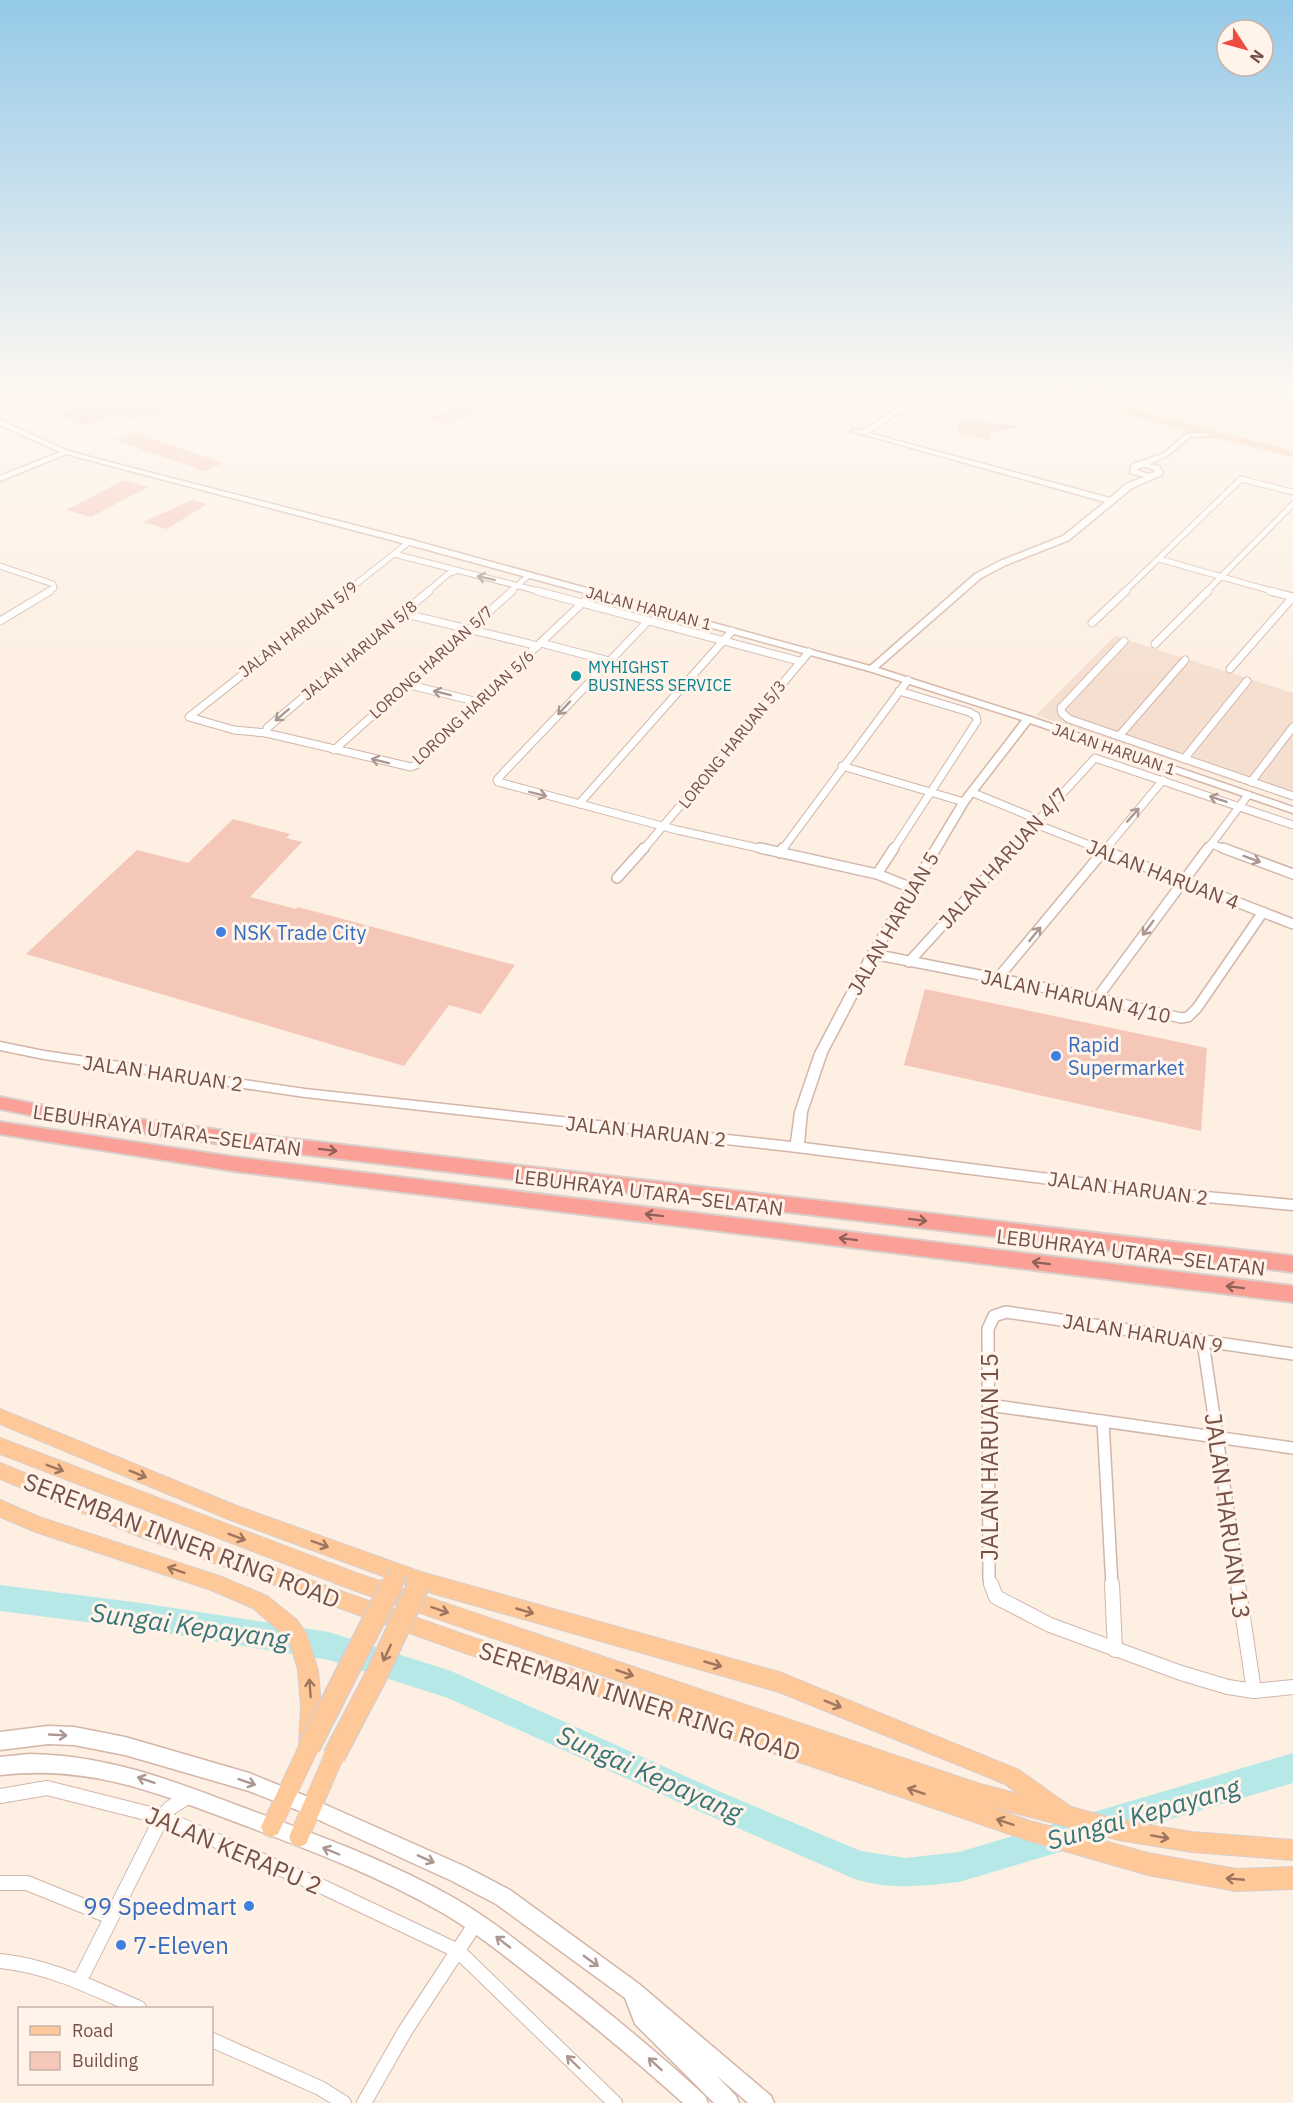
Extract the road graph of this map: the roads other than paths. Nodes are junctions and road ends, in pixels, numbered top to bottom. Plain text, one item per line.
1 (192, 485) edge
2 (1053, 485) edge
3 (1235, 485) edge
4 (1266, 485) edge
5 (1129, 486) edge
6 (1293, 492) edge
7 (1111, 501) junction
8 (1293, 504) edge
9 (409, 542) junction
10 (394, 554) junction
11 (1159, 559) junction
12 (0, 566) edge
13 (456, 572) junction
14 (529, 575) junction
15 (1221, 577) junction
16 (516, 585) junction
17 (593, 593) junction
18 (581, 602) junction
19 (402, 613) junction
20 (0, 621) edge
21 (648, 621) junction
22 (1092, 623) dead end
23 (467, 628) junction
24 (732, 631) junction
25 (721, 641) junction
26 (1124, 641) dead end
27 (540, 644) junction
28 (1155, 644) dead end
29 (809, 652) junction
30 (1185, 660) dead end
31 (609, 661) junction
32 (799, 661) junction
33 (872, 669) junction
34 (1230, 669) dead end
35 (908, 680) junction
36 (1247, 681) dead end
37 (406, 684) junction
38 (899, 691) junction
39 (478, 702) junction
40 (1028, 719) junction
41 (1293, 727) edge
42 (266, 733) junction
43 (1119, 736) junction
44 (334, 750) junction
45 (1184, 759) junction
46 (842, 766) junction
47 (1163, 780) junction
48 (1251, 782) junction
49 (930, 791) junction
50 (971, 792) junction
51 (1248, 795) junction
52 (1293, 796) edge
53 (964, 802) junction
54 (579, 804) junction
55 (1239, 806) junction
56 (1293, 810) edge
57 (1035, 821) junction
58 (1293, 825) edge
59 (665, 826) junction
60 (1211, 844) junction
61 (1102, 851) junction
62 (780, 853) junction
63 (877, 874) junction
64 (1293, 874) edge
65 (617, 879) dead end
66 (1183, 882) junction
67 (912, 888) junction
68 (1263, 912) junction
69 (1293, 924) edge
70 (873, 954) junction
71 (909, 962) junction
72 (997, 979) junction
73 (1097, 998) junction
74 (0, 1046) edge
75 (0, 1103) edge
76 (0, 1128) edge
77 (797, 1147) junction
78 (1293, 1205) edge
79 (1293, 1264) edge
80 (1293, 1294) edge
81 (994, 1316) joint
82 (1203, 1342) junction
83 (1293, 1354) edge
84 (989, 1405) junction
85 (0, 1416) edge
86 (1103, 1421) junction
87 (1217, 1437) junction
88 (0, 1446) edge
89 (1293, 1448) edge
90 (0, 1471) edge
91 (0, 1508) edge
92 (398, 1572) junction
93 (421, 1581) junction
94 (1115, 1650) junction
95 (1293, 1687) edge
96 (1254, 1690) junction
97 (0, 1741) edge
98 (309, 1747) junction
99 (0, 1766) edge
100 (190, 1796) junction
101 (0, 1797) edge
102 (286, 1797) junction
103 (976, 1802) junction
104 (312, 1808) junction
105 (162, 1817) junction
106 (1073, 1819) junction
107 (272, 1827) junction
108 (299, 1837) junction
109 (1293, 1850) edge
110 (1293, 1878) edge
111 (0, 1883) edge
112 (111, 1917) junction
113 (476, 1923) junction
114 (458, 1951) junction
115 (0, 1961) edge
116 (79, 1983) junction
117 (632, 1991) junction
118 (137, 2007) edge
119 (213, 2040) edge
120 (344, 2103) edge
121 (364, 2103) edge
122 (615, 2103) edge
123 (698, 2103) edge
124 (729, 2103) edge
125 (764, 2103) edge

1 - 9 street, JALAN HARUAN 1
2 - 7 street
3 - 11 street
4 - 6 street
5 - 7 street
7 - 33 street
8 - 15 street
9 - 10 street, JALAN HARUAN 5/9
9 - 14 street, JALAN HARUAN 1
10 - 13 street, LORONG HARUAN 5/3
10 - 42 street, JALAN HARUAN 5/9
11 - 15 street
11 - 22 street
12 - 20 street
16 -> 13 street, LORONG HARUAN 5/3
13 - 19 street, JALAN HARUAN 5/8
14 - 16 street, LORONG HARUAN 5/7
14 - 17 street, JALAN HARUAN 1
15 - 28 street
15 - 34 street
16 - 18 street, LORONG HARUAN 5/3
16 - 23 street, LORONG HARUAN 5/7
17 - 18 street, LORONG HARUAN 5/6
17 - 24 street, JALAN HARUAN 1
18 - 21 street, LORONG HARUAN 5/3
18 - 27 street, LORONG HARUAN 5/6
19 - 23 street
19 -> 42 street, JALAN HARUAN 5/8
21 - 25 street, LORONG HARUAN 5/3
21 - 31 street
23 - 27 street
23 - 37 street, LORONG HARUAN 5/7
24 - 25 street
24 - 29 street, JALAN HARUAN 1
25 - 32 street, LORONG HARUAN 5/3
25 - 54 street
26 - 43 street
27 - 31 street
27 - 39 street, LORONG HARUAN 5/6
29 - 32 street, LORONG HARUAN 5/3
29 - 33 street, JALAN HARUAN 1
30 - 43 street
31 -> 54 street
32 - 59 street, LORONG HARUAN 5/3
33 - 35 street, JALAN HARUAN 1
35 - 38 street
35 - 40 street, JALAN HARUAN 1
36 - 45 street
39 -> 37 street
37 - 44 street, LORONG HARUAN 5/7
38 - 46 street
38 - 49 street
39 -> 44 street, LORONG HARUAN 5/6
40 - 50 street, JALAN HARUAN 5
40 - 51 street, JALAN HARUAN 1
41 - 48 street
42 - 44 street
43 - 45 street
45 - 48 street
46 - 49 street
46 - 62 street
55 -> 47 street
47 - 57 street, JALAN HARUAN 4/7
61 -> 47 street
48 - 52 street
49 - 53 street
49 - 63 street
50 - 53 street, JALAN HARUAN 5
50 - 57 street, JALAN HARUAN 4
51 - 55 street
51 - 56 street, JALAN HARUAN 1
53 - 67 street, JALAN HARUAN 5
54 - 59 street
55 - 58 street
55 - 60 street
57 - 61 street, JALAN HARUAN 4
57 - 71 street, JALAN HARUAN 4/7
59 - 62 street
59 - 65 street, LORONG HARUAN 5/3
60 -> 64 street
60 - 66 street
61 - 66 street, JALAN HARUAN 4
72 -> 61 street
62 - 63 street
63 - 67 street
66 - 68 street, JALAN HARUAN 4
66 -> 73 street
67 - 70 street, JALAN HARUAN 5
68 - 69 street, JALAN HARUAN 4
68 - 73 street, JALAN HARUAN 4/10
70 - 71 street, JALAN HARUAN 4/10
70 - 77 street, JALAN HARUAN 5
71 - 72 street, JALAN HARUAN 4/10
72 - 73 street, JALAN HARUAN 4/10
74 - 77 street, JALAN HARUAN 2
75 -> 79 highway, LEBUHRAYA UTARA–SELATAN
80 -> 76 highway, LEBUHRAYA UTARA–SELATAN
77 - 78 street, JALAN HARUAN 2
81 - 82 street, JALAN HARUAN 9
81 - 84 street, JALAN HARUAN 15
82 - 83 street, JALAN HARUAN 9
82 - 87 street, JALAN HARUAN 13
84 - 86 street
84 - 94 street, JALAN HARUAN 15
85 -> 92 main road
86 - 87 street
86 - 94 street
87 - 89 street
87 - 96 street, JALAN HARUAN 13
88 -> 103 main road, SEREMBAN INNER RING ROAD
103 -> 90 main road, SEREMBAN INNER RING ROAD
98 -> 91 main road
92 - 93 main road
92 - 98 main road, bridge
93 -> 104 main road, bridge
93 -> 106 main road
94 - 96 street
95 - 96 street
97 -> 102 street
98 - 102 main road
100 -> 99 street
100 - 105 street
100 - 107 street
101 - 105 street, JALAN KERAPU 2
102 - 104 street
102 - 107 main road
103 - 106 main road, SEREMBAN INNER RING ROAD
110 -> 103 main road, SEREMBAN INNER RING ROAD
104 - 108 main road
104 -> 117 street
105 - 112 street
105 - 114 street, JALAN KERAPU 2
106 -> 109 main road, SEREMBAN INNER RING ROAD
107 - 108 street
113 -> 108 street
111 - 112 street
112 - 116 street
113 - 114 street
123 -> 113 street
114 - 121 street
122 -> 114 street, JALAN KERAPU 2
115 - 116 street
116 - 118 street
117 - 124 street
117 - 125 street
119 - 120 street

